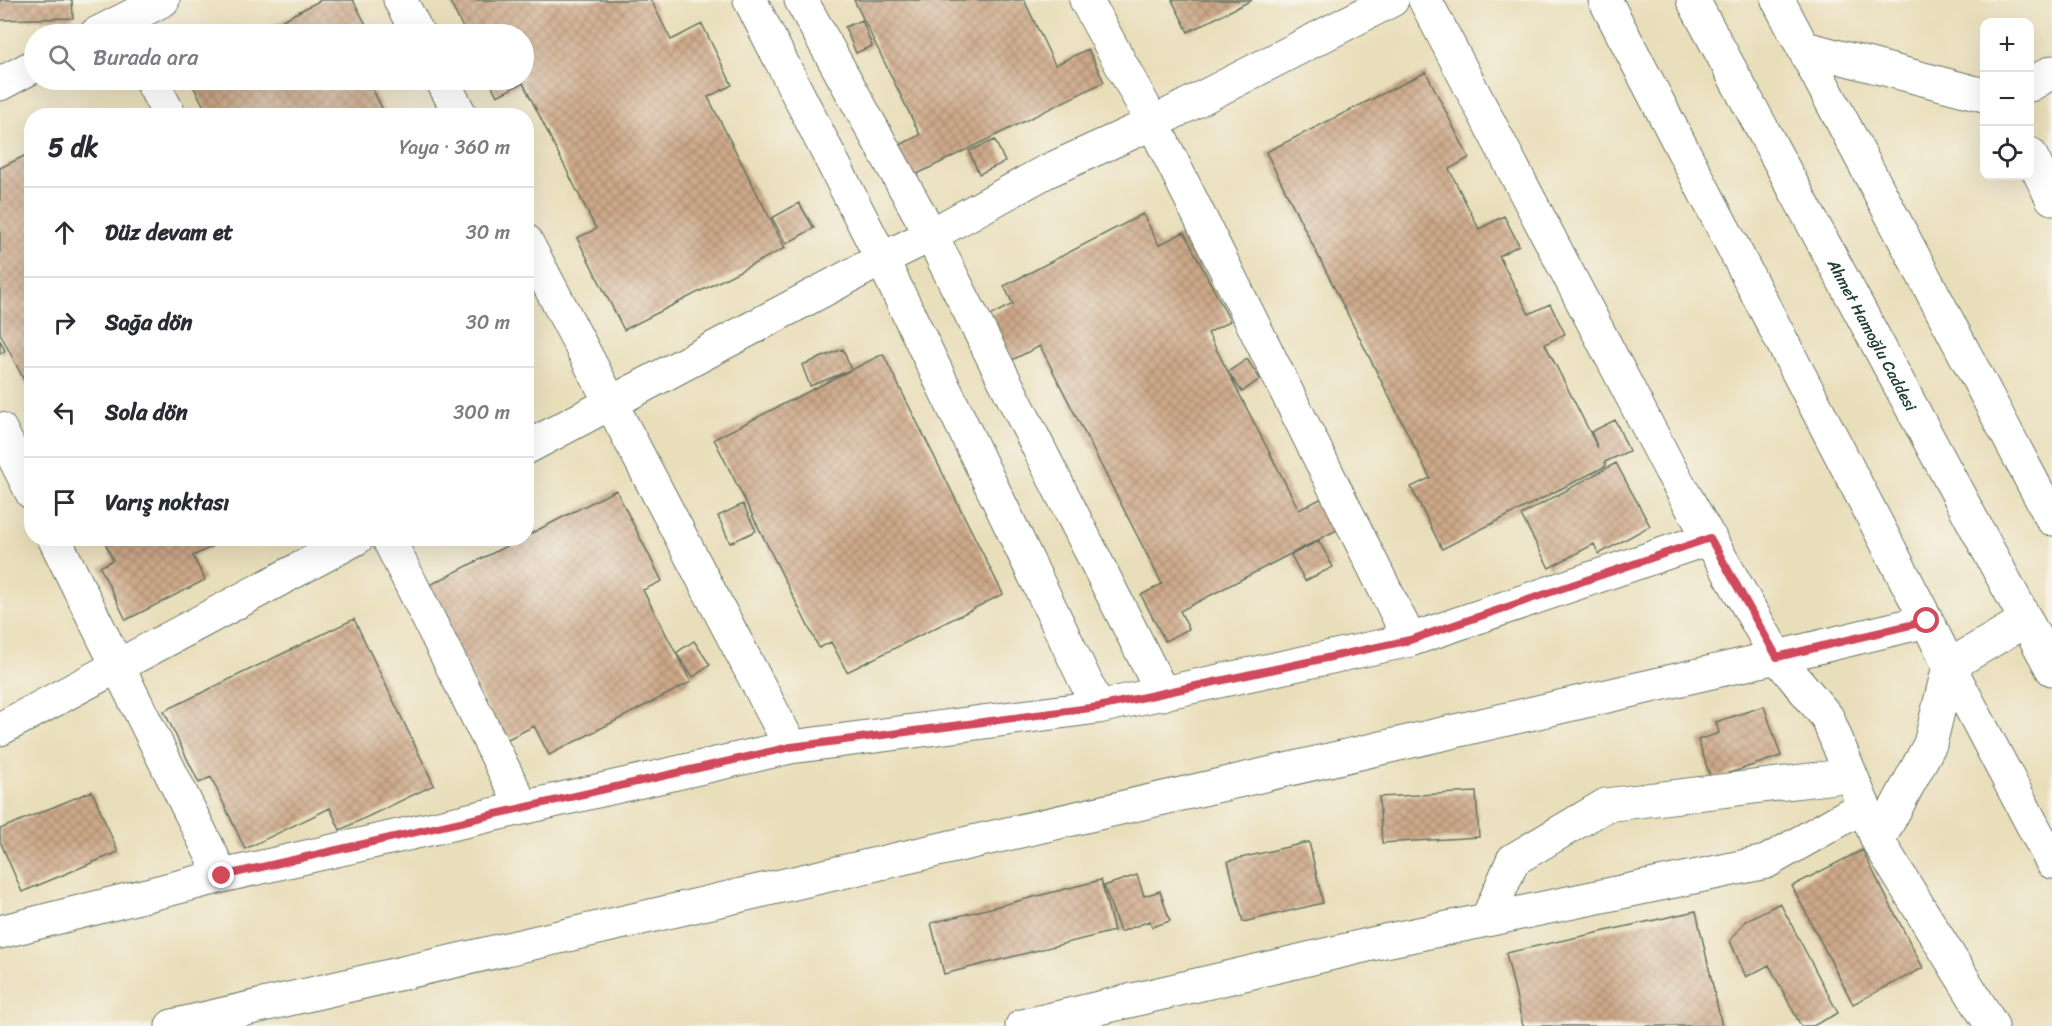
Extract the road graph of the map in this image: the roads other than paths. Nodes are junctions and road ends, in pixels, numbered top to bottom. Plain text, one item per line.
1 (163, 0) edge
2 (400, 0) edge
3 (750, 0) edge
4 (801, 0) edge
5 (1086, 0) edge
6 (1392, 0) edge
7 (1425, 0) edge
8 (1605, 0) edge
9 (1694, 0) edge
10 (1778, 0) edge
11 (125, 24) edge
12 (413, 24) edge
13 (1805, 48) junction
14 (24, 71) edge
15 (2052, 72) edge
16 (2034, 83) edge
17 (0, 84) edge
18 (156, 90) edge
19 (447, 90) edge
20 (1980, 94) edge
21 (166, 108) edge
22 (457, 108) edge
23 (1154, 123) junction
24 (2034, 162) edge
25 (2052, 198) edge
26 (931, 235) junction
27 (534, 256) edge
28 (882, 259) junction
29 (611, 403) junction
30 (0, 429) edge
31 (534, 444) edge
32 (24, 477) edge
33 (2052, 519) edge
34 (1710, 538) junction
35 (58, 546) edge
36 (342, 546) edge
37 (392, 546) edge
38 (2026, 620) junction
39 (1927, 621) junction
40 (1410, 640) junction
41 (1777, 657) junction
42 (1949, 666) junction
43 (117, 667) junction
44 (2052, 669) edge
45 (1163, 694) junction
46 (1098, 707) junction
47 (0, 729) edge
48 (791, 747) junction
49 (1851, 775) junction
50 (1864, 806) junction
51 (523, 808) junction
52 (1878, 841) junction
53 (2052, 862) edge
54 (222, 876) junction
55 (1487, 920) junction
56 (0, 932) edge
57 (172, 1026) edge
58 (1022, 1026) edge
59 (1992, 1026) edge

1 - 11 main road
2 - 12 main road
3 - 28 main road
4 - 26 main road
5 - 23 main road
6 - 23 main road
7 - 34 main road
8 - 39 main road
9 - 38 main road, Ahmet Hamoğlu Caddesi
10 - 13 main road
13 - 20 main road
13 - 33 main road
14 - 17 main road
15 - 16 main road
18 - 21 main road
19 - 22 main road
23 - 26 main road
23 - 40 main road
24 - 25 main road
26 - 28 main road
26 - 45 main road
27 - 29 main road
28 - 29 main road
28 - 46 main road
29 - 31 main road
29 - 48 main road
30 - 32 main road
34 - 40 main road
34 - 41 main road
35 - 43 main road
36 - 43 main road
37 - 51 main road
38 - 42 main road
38 - 44 main road, Ahmet Hamoğlu Caddesi
39 - 41 main road
39 - 42 main road
40 - 45 main road
41 - 49 main road
41 - 57 main road
42 - 52 main road
42 - 53 main road
43 - 47 main road
43 - 54 main road
45 - 46 main road
46 - 48 main road
48 - 51 main road
49 - 50 main road
49 - 55 main road
50 - 52 main road
50 - 55 main road
51 - 54 main road
52 - 59 main road
54 - 56 main road
55 - 58 main road

